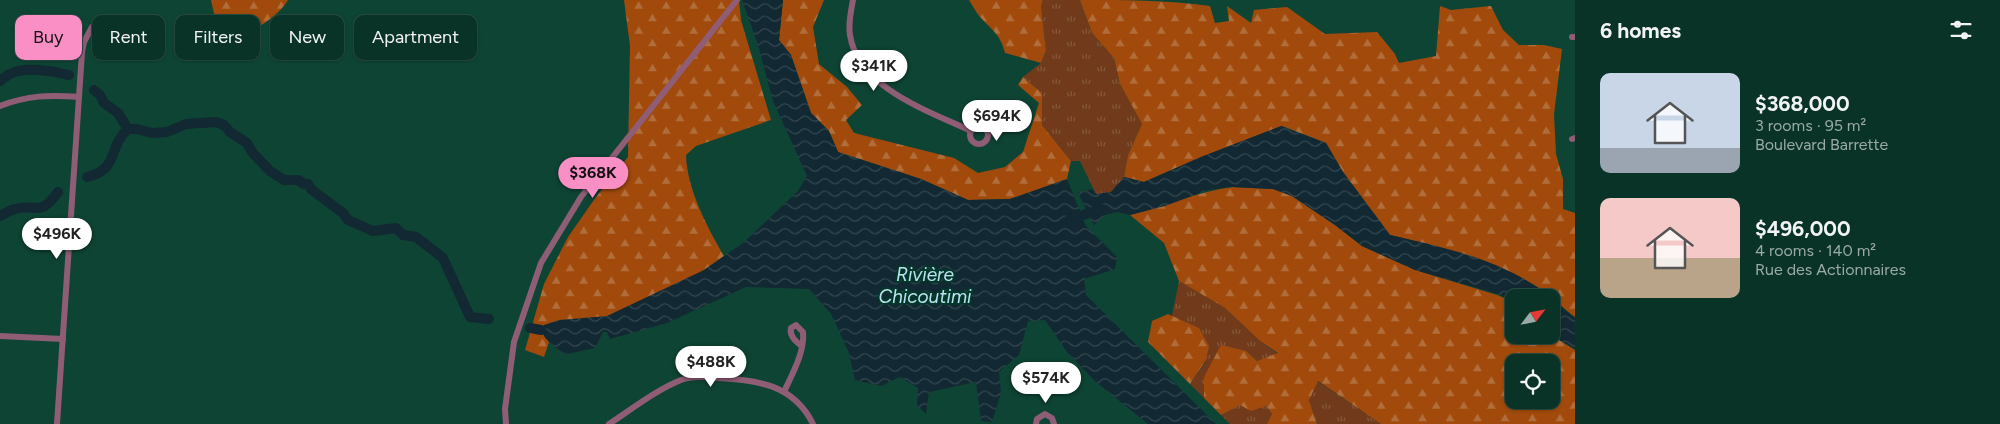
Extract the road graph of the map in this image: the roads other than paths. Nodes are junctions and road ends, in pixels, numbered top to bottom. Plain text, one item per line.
1 (852, 0) edge
2 (735, 2) edge
3 (92, 27) dead end
4 (79, 97) junction
5 (0, 106) edge
6 (971, 131) dead end
7 (0, 336) edge
8 (62, 339) junction
9 (802, 346) dead end
10 (784, 392) junction
11 (57, 424) edge
12 (506, 424) edge
13 (610, 424) edge
14 (813, 424) edge
15 (1036, 424) edge
16 (1054, 424) edge

1 - 6 street
2 - 12 street
3 - 4 street
4 - 5 street
4 - 8 street
7 - 8 street
8 - 11 street
9 - 10 street
10 - 13 street
10 - 14 street
15 - 16 street

